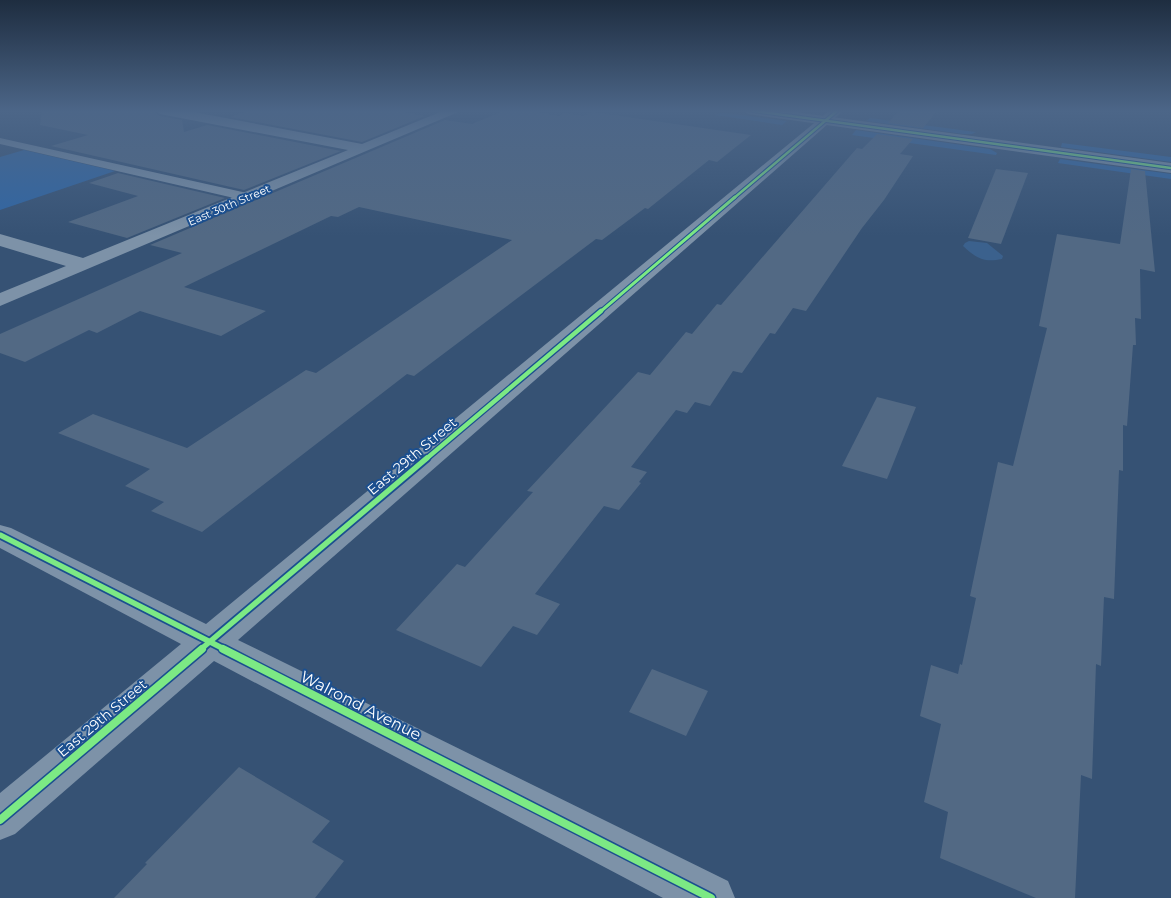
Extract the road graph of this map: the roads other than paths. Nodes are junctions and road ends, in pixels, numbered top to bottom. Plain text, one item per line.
1 (44, 152) edge
2 (357, 152) edge
3 (790, 152) edge
4 (1066, 152) edge
5 (1171, 168) edge
6 (247, 198) junction
7 (0, 240) edge
8 (85, 265) junction
9 (0, 300) edge
10 (0, 535) edge
11 (210, 642) junction
12 (0, 820) edge
13 (711, 898) edge

1 - 6 lane
2 - 6 street, East 30th Street
3 - 11 street, East 29th Street
4 - 5 street
6 - 8 street, East 30th Street
7 - 8 street
8 - 9 street, East 30th Street
10 - 11 street, Walrond Avenue
11 - 12 street, East 29th Street
11 - 13 street, Walrond Avenue

